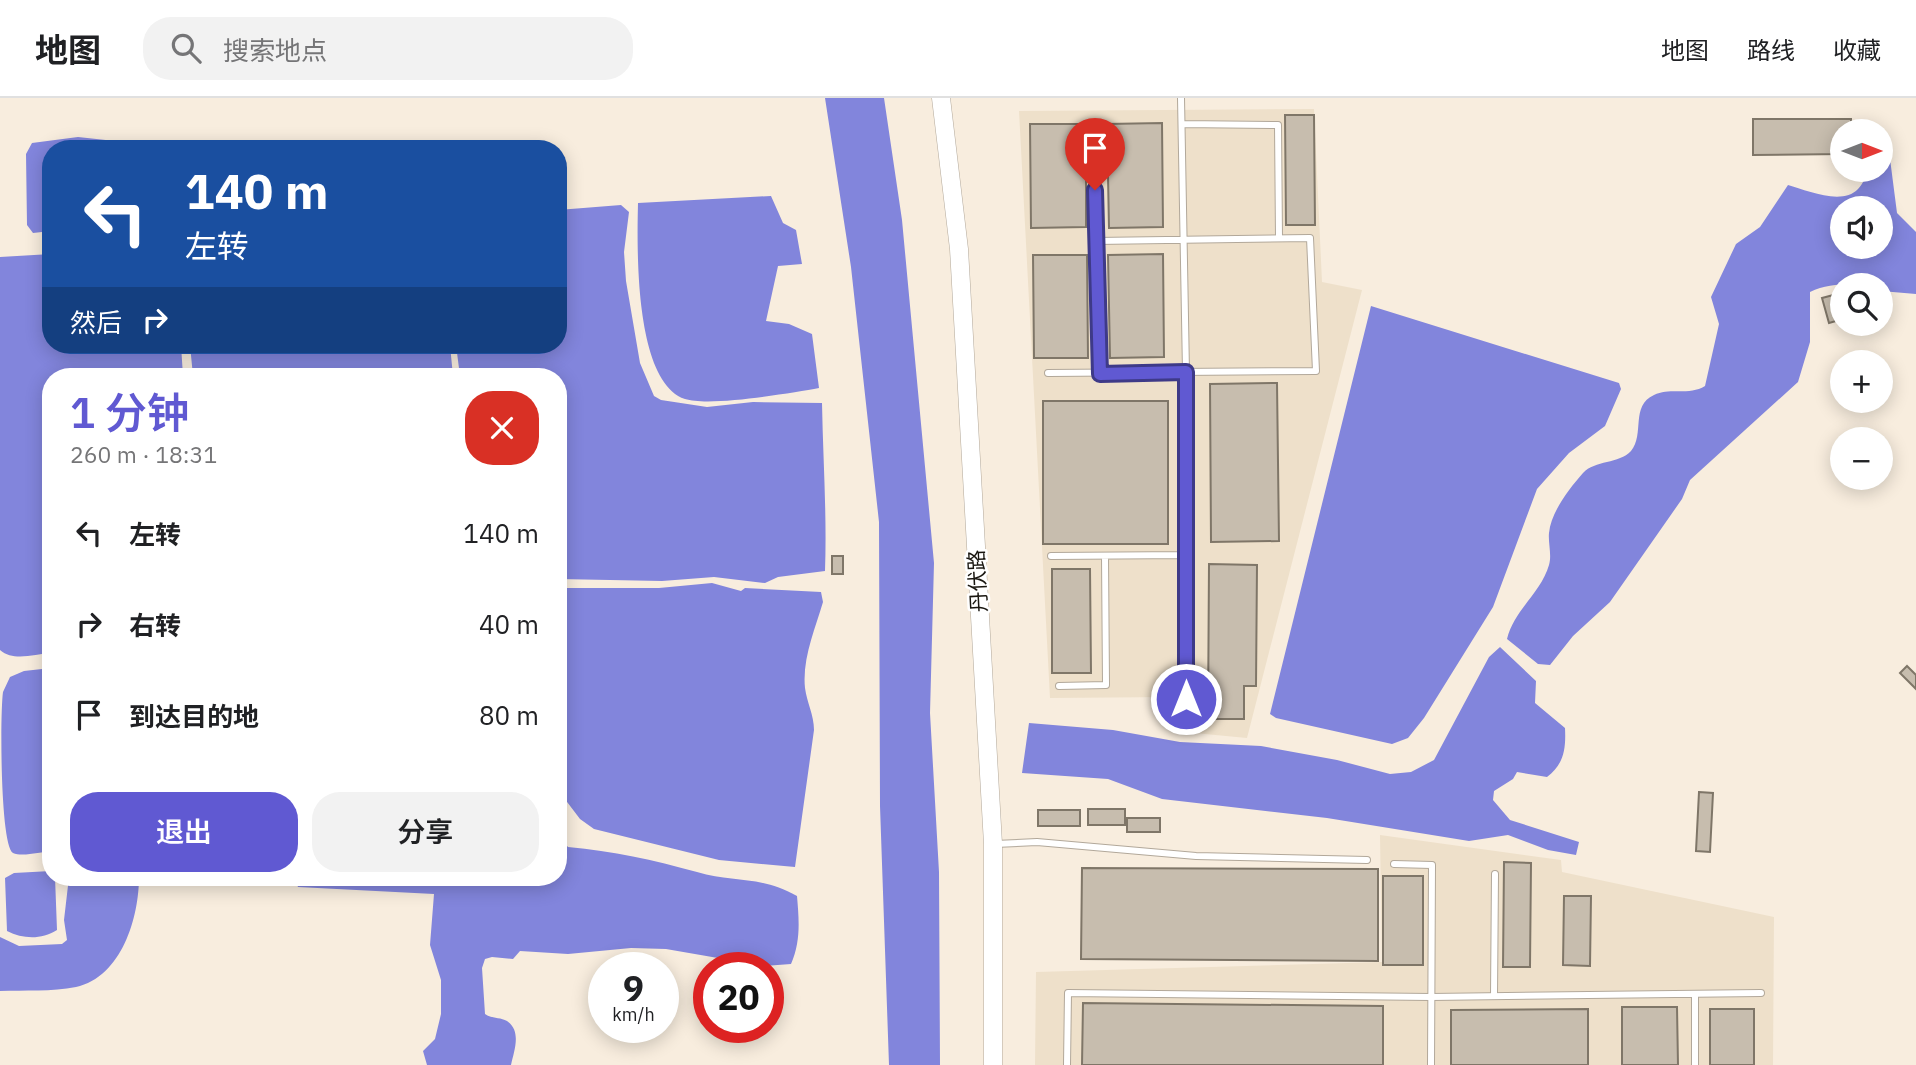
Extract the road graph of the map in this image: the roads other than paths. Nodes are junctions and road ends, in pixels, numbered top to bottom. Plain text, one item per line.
1 (941, 98) edge
2 (1181, 98) edge
3 (1182, 124) junction
4 (1095, 140) dead end
5 (1279, 238) junction
6 (1184, 240) junction
7 (1096, 241) junction
8 (1186, 372) junction
9 (1048, 373) dead end
10 (1100, 374) junction
11 (1186, 555) junction
12 (1051, 556) dead end
13 (1105, 556) junction
14 (1059, 686) dead end
15 (1186, 699) dead end
16 (993, 844) junction
17 (1367, 860) dead end
18 (1394, 864) dead end
19 (1495, 874) dead end
20 (1761, 993) dead end
21 (1695, 995) junction
22 (1494, 996) junction
23 (1432, 997) junction
24 (993, 1065) edge
25 (1067, 1065) edge
26 (1432, 1065) edge
27 (1695, 1065) edge

1 - 16 main road, 丹伏路
2 - 3 lane
3 - 5 lane
3 - 6 lane
4 - 7 lane
5 - 6 lane
5 - 8 lane
6 - 7 lane
6 - 8 lane
7 - 10 lane
8 - 10 lane
8 - 11 lane
9 - 10 lane
11 - 13 lane
11 - 15 lane
12 - 13 lane
13 - 14 lane
16 - 17 lane
16 - 24 main road, 丹伏路
18 - 23 lane
19 - 22 lane
20 - 21 lane
21 - 22 lane
21 - 27 lane
22 - 23 lane
23 - 25 lane
23 - 26 lane

